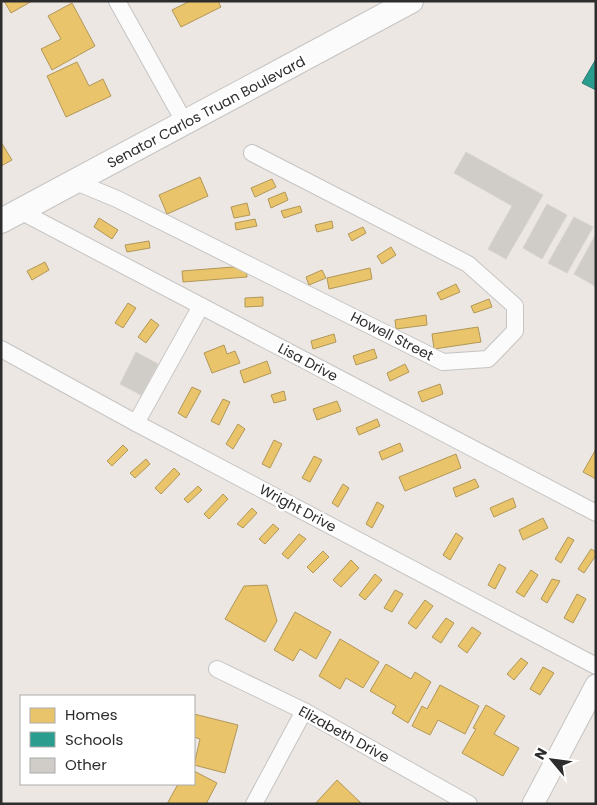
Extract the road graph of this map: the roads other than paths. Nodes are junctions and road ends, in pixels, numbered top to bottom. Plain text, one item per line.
1 (117, 1) edge
2 (409, 2) edge
3 (185, 123) junction
4 (252, 153) dead end
5 (76, 182) junction
6 (11, 216) edge
7 (201, 306) junction
8 (1, 349) edge
9 (136, 422) junction
10 (596, 513) edge
11 (596, 666) edge
12 (217, 669) dead end
13 (596, 685) edge
14 (304, 711) junction
15 (254, 804) edge
16 (469, 804) edge
17 (533, 804) edge

1 - 3 street
2 - 3 main road, Senator Carlos Truan Boulevard
3 - 5 main road, Senator Carlos Truan Boulevard
4 - 5 street, Howell Street
5 - 6 main road, Senator Carlos Truan Boulevard
6 - 7 street, Lisa Drive
7 - 9 street
7 - 10 street, Lisa Drive
8 - 9 street, Wright Drive
9 - 11 street, Wright Drive
12 - 14 street, Elizabeth Drive
13 - 17 street
14 - 15 street
14 - 16 street, Elizabeth Drive

